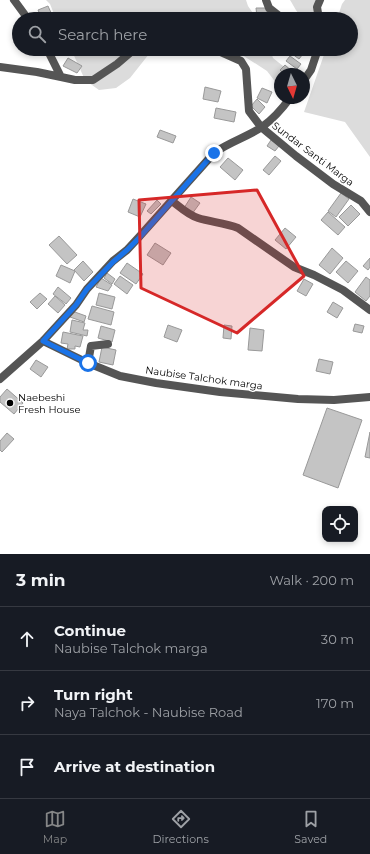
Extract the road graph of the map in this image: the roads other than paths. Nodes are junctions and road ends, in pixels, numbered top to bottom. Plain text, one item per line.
1 (14, 0) edge
2 (266, 0) edge
3 (320, 0) edge
4 (23, 12) edge
5 (274, 12) edge
6 (318, 12) edge
7 (50, 56) edge
8 (127, 56) edge
9 (230, 56) edge
10 (316, 56) edge
11 (0, 67) edge
12 (310, 71) edge
13 (61, 77) junction
14 (286, 104) edge
15 (261, 127) junction
16 (172, 200) junction
17 (370, 212) edge
18 (370, 310) edge
19 (43, 341) junction
20 (108, 344) dead end
21 (88, 363) junction
22 (0, 379) edge
23 (370, 397) edge

1 - 4 street
2 - 5 street
3 - 6 street
7 - 13 street
8 - 13 street
9 - 15 street, Sundar Santi Marga
10 - 12 street
11 - 13 street
14 - 15 street
15 - 16 street
15 - 17 street, Sundar Santi Marga
16 - 18 street
16 - 19 street
19 - 21 street, Naubise Talchok marga
19 - 22 street
20 - 21 street
21 - 23 street, Naubise Talchok marga

